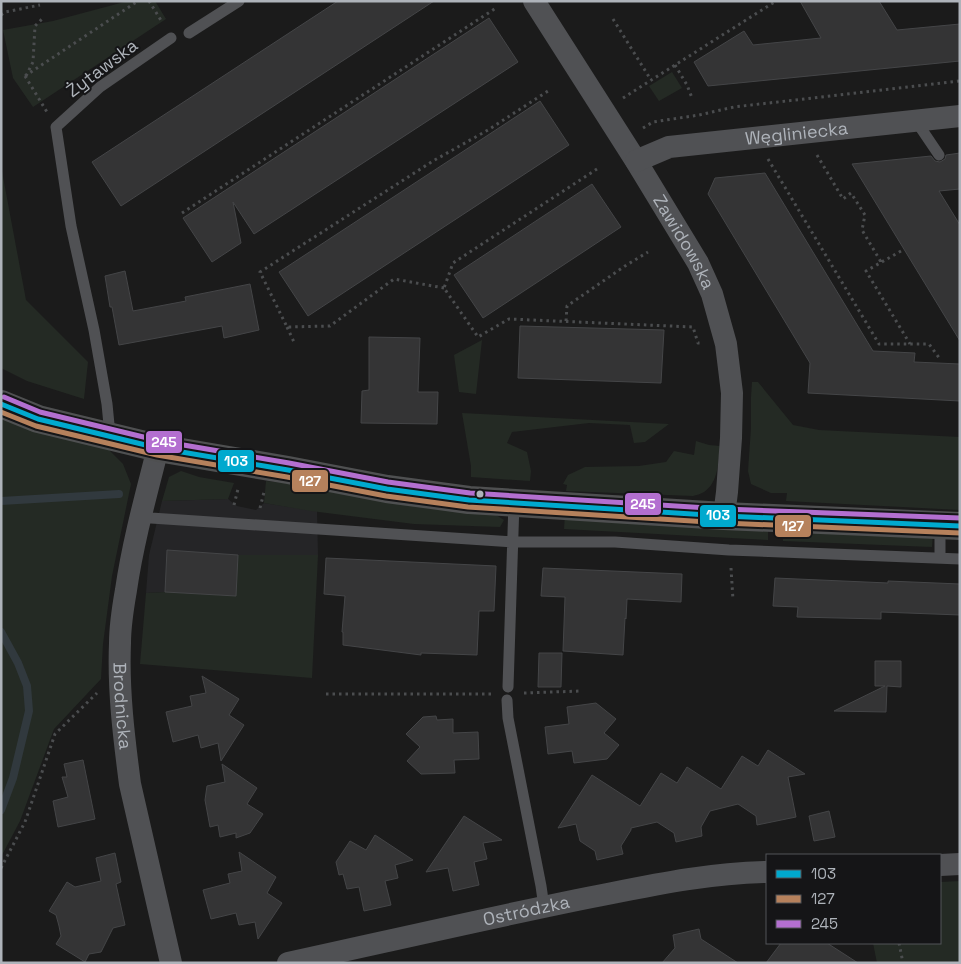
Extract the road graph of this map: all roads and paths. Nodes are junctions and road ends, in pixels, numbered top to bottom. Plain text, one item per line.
1 (138, 1) edge
2 (149, 1) edge
3 (239, 1) edge
4 (534, 1) edge
5 (776, 1) edge
6 (40, 5) dead end
7 (496, 8) dead end
8 (1, 15) edge
9 (42, 19) dead end
10 (613, 19) dead end
11 (163, 23) dead end
12 (189, 33) dead end
13 (171, 38) dead end
14 (674, 65) junction
15 (25, 76) junction
16 (651, 80) junction
17 (960, 81) edge
18 (548, 91) dead end
19 (623, 98) dead end
20 (692, 98) dead end
21 (960, 116) edge
22 (916, 121) junction
23 (56, 127) junction
24 (636, 132) dead end
25 (816, 153) dead end
26 (764, 154) dead end
27 (939, 155) dead end
28 (636, 161) junction
29 (597, 169) dead end
30 (182, 213) dead end
31 (901, 251) dead end
32 (648, 252) dead end
33 (882, 262) junction
34 (444, 288) junction
35 (566, 321) junction
36 (287, 328) junction
37 (294, 342) dead end
38 (710, 342) dead end
39 (910, 344) junction
40 (940, 359) dead end
41 (1, 404) edge
42 (110, 437) junction
43 (158, 448) junction
44 (240, 481) dead end
45 (265, 486) dead end
46 (514, 502) junction
47 (142, 516) junction
48 (724, 516) junction
49 (230, 523) junction
50 (257, 525) junction
51 (950, 525) edge
52 (513, 542) junction
53 (729, 550) junction
54 (940, 557) junction
55 (960, 559) edge
56 (733, 600) dead end
57 (120, 685) junction
58 (581, 691) dead end
59 (326, 694) dead end
60 (508, 694) junction
61 (960, 864) edge
62 (941, 865) edge
63 (1, 868) edge
64 (766, 872) edge
65 (544, 907) junction
66 (899, 944) edge
67 (171, 963) edge
68 (288, 963) edge
69 (904, 963) edge

1 - 15 path
2 - 11 path
3 - 12 lane
4 - 28 street, Zawidowska
5 - 14 path
6 - 8 path
7 - 30 path
9 - 15 path
10 - 16 path
13 - 23 lane, Żytawska
14 - 16 path
14 - 20 path
15 - 23 path
16 - 19 path
17 - 24 path
18 - 36 path
21 - 22 street, Węgliniecka
22 - 27 lane
22 - 28 street, Węgliniecka
23 - 42 lane
25 - 33 path
26 - 39 path
28 - 48 street, Zawidowska
29 - 34 path
31 - 33 path
32 - 35 path
33 - 39 path
34 - 35 path
34 - 36 path
35 - 38 path
36 - 37 path
39 - 40 path
41 - 42 street
42 - 43 street
43 - 46 street
43 - 47 street, Brodnicka
44 - 49 path
45 - 50 path
46 - 48 street
46 - 52 lane
47 - 49 lane
47 - 57 street, Brodnicka
48 - 51 street
49 - 50 lane
50 - 52 lane
51 - 54 lane
52 - 53 lane
52 - 60 lane
53 - 54 lane
53 - 56 path
54 - 55 lane
57 - 63 path
57 - 67 street, Brodnicka
58 - 60 path
59 - 60 path
60 - 65 lane
61 - 62 street
64 - 65 street, Ostródzka
65 - 68 street, Ostródzka
66 - 69 path

